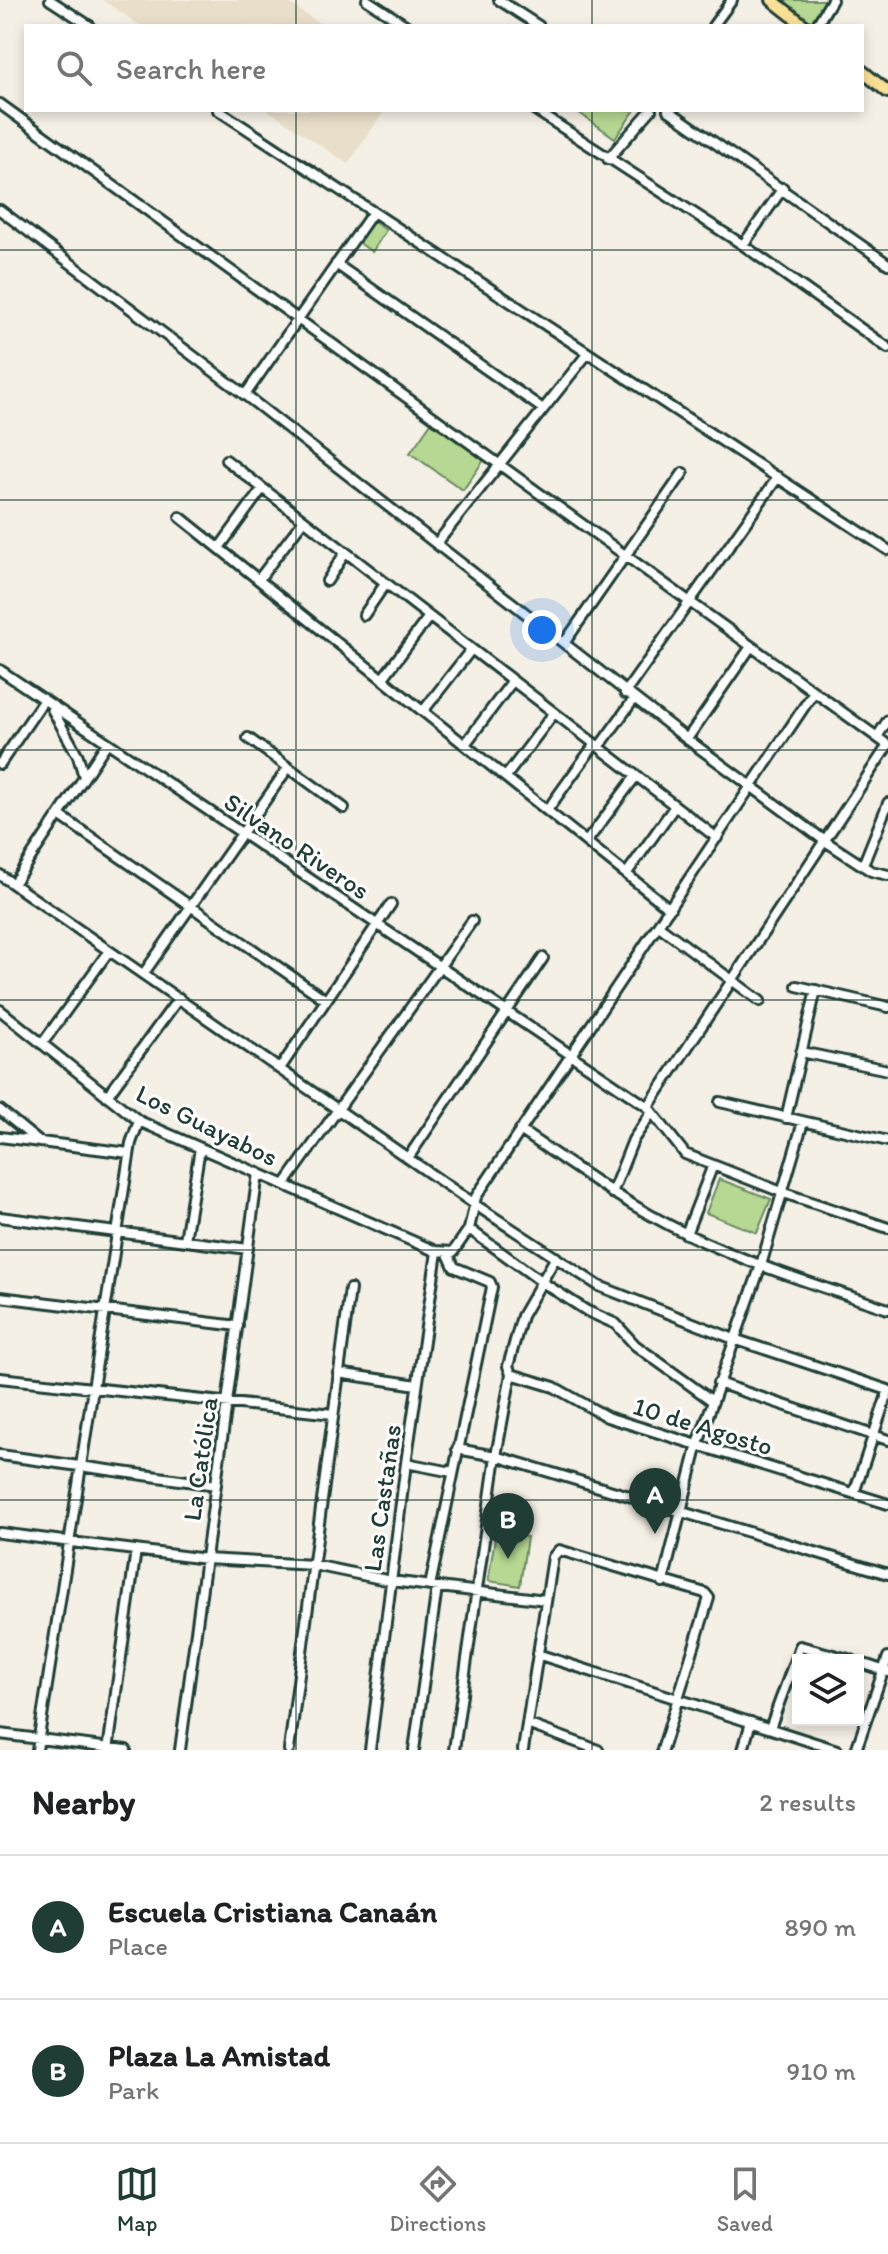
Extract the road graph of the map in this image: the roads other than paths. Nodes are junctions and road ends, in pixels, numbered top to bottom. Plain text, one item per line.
1 (50, 0) edge
2 (367, 0) edge
3 (499, 0) edge
4 (732, 0) edge
5 (772, 0) edge
6 (832, 0) edge
7 (526, 17) junction
8 (87, 24) edge
9 (404, 24) edge
10 (520, 24) edge
11 (536, 24) edge
12 (714, 24) edge
13 (802, 24) edge
14 (817, 24) edge
15 (864, 72) edge
16 (887, 89) edge
17 (0, 104) edge
18 (221, 112) edge
19 (538, 112) edge
20 (649, 112) edge
21 (671, 112) edge
22 (608, 159) junction
23 (783, 188) junction
24 (0, 210) edge
25 (373, 212) junction
26 (743, 245) junction
27 (336, 264) junction
28 (888, 264) edge
29 (298, 320) junction
30 (888, 348) edge
31 (588, 353) junction
32 (245, 395) junction
33 (543, 409) junction
34 (226, 460) dead end
35 (500, 464) junction
36 (683, 473) dead end
37 (778, 477) junction
38 (262, 489) junction
39 (180, 517) dead end
40 (303, 521) junction
41 (437, 543) junction
42 (219, 548) junction
43 (888, 550) edge
44 (345, 553) junction
45 (625, 555) junction
46 (259, 579) junction
47 (327, 581) dead end
48 (385, 584) junction
49 (689, 601) junction
50 (364, 615) dead end
51 (428, 618) junction
52 (565, 642) junction
53 (750, 648) junction
54 (470, 651) junction
55 (0, 670) edge
56 (383, 678) junction
57 (511, 683) junction
58 (814, 692) junction
59 (625, 693) junction
60 (634, 699) junction
61 (47, 704) junction
62 (424, 710) junction
63 (554, 713) junction
64 (888, 720) edge
65 (877, 737) junction
66 (248, 738) dead end
67 (687, 739) junction
68 (107, 743) junction
69 (466, 743) junction
70 (597, 746) junction
71 (0, 764) edge
72 (288, 768) junction
73 (507, 775) junction
74 (636, 776) junction
75 (84, 777) junction
76 (750, 784) junction
77 (888, 803) edge
78 (675, 806) junction
79 (344, 808) dead end
80 (548, 809) junction
81 (59, 815) junction
82 (243, 833) junction
83 (717, 838) junction
84 (587, 841) junction
85 (825, 841) junction
86 (863, 865) junction
87 (627, 873) junction
88 (888, 875) edge
89 (1, 877) edge
90 (13, 884) junction
91 (391, 904) dead end
92 (192, 907) junction
93 (670, 909) junction
94 (472, 921) dead end
95 (377, 924) junction
96 (659, 926) junction
97 (109, 951) junction
98 (543, 958) dead end
99 (439, 967) junction
100 (144, 973) junction
101 (732, 980) junction
102 (797, 986) dead end
103 (816, 990) junction
104 (179, 998) junction
105 (326, 1000) junction
106 (760, 1001) dead end
107 (888, 1007) edge
108 (0, 1010) edge
109 (506, 1012) junction
110 (42, 1044) junction
111 (801, 1052) junction
112 (569, 1057) junction
113 (281, 1067) junction
114 (888, 1070) edge
115 (107, 1096) junction
116 (720, 1102) dead end
117 (0, 1110) edge
118 (341, 1110) junction
119 (650, 1110) junction
120 (786, 1118) junction
121 (139, 1121) junction
122 (803, 1122) junction
123 (520, 1130) junction
124 (0, 1137) edge
125 (888, 1141) edge
126 (40, 1142) junction
127 (200, 1148) junction
128 (129, 1153) junction
129 (408, 1158) junction
130 (713, 1165) junction
131 (258, 1173) junction
132 (285, 1184) junction
133 (612, 1193) junction
134 (784, 1193) junction
135 (474, 1204) junction
136 (0, 1217) edge
137 (888, 1228) edge
138 (469, 1229) junction
139 (118, 1230) junction
140 (686, 1234) junction
141 (185, 1240) junction
142 (248, 1249) junction
143 (437, 1252) junction
144 (448, 1254) junction
145 (556, 1257) junction
146 (761, 1265) junction
147 (542, 1282) junction
148 (350, 1289) dead end
149 (0, 1297) edge
150 (888, 1309) edge
151 (105, 1310) junction
152 (238, 1326) junction
153 (734, 1339) junction
154 (338, 1373) junction
155 (511, 1374) junction
156 (0, 1378) edge
157 (718, 1383) junction
158 (417, 1385) junction
159 (93, 1388) junction
160 (888, 1391) edge
161 (711, 1400) junction
162 (227, 1403) junction
163 (333, 1414) junction
164 (874, 1436) junction
165 (888, 1440) edge
166 (698, 1444) junction
167 (457, 1449) junction
168 (0, 1455) edge
169 (496, 1456) junction
170 (406, 1463) junction
171 (81, 1466) junction
172 (452, 1472) junction
173 (216, 1485) junction
174 (854, 1493) junction
175 (888, 1504) edge
176 (681, 1510) junction
177 (0, 1533) edge
178 (69, 1542) junction
179 (136, 1550) junction
180 (206, 1559) junction
181 (314, 1565) junction
182 (888, 1574) edge
183 (391, 1581) junction
184 (663, 1582) junction
185 (434, 1586) junction
186 (477, 1592) junction
187 (546, 1600) junction
188 (537, 1654) junction
189 (797, 1654) edge
190 (829, 1654) edge
191 (888, 1657) edge
192 (864, 1664) edge
193 (792, 1668) edge
194 (885, 1671) edge
195 (678, 1699) junction
196 (751, 1722) junction
197 (527, 1724) junction
198 (770, 1728) junction
199 (0, 1734) edge
200 (39, 1739) junction
201 (577, 1746) edge
202 (109, 1749) edge
203 (831, 1749) edge
204 (37, 1750) edge
205 (126, 1750) edge
206 (180, 1750) edge
207 (289, 1750) edge
208 (370, 1750) edge
209 (414, 1750) edge
210 (454, 1750) edge
211 (523, 1750) edge
212 (598, 1750) edge
213 (662, 1750) edge
214 (743, 1750) edge
215 (856, 1750) edge

1 - 8 street
2 - 9 street
3 - 7 street
4 - 12 street
5 - 13 main road
6 - 14 street
7 - 10 street
7 - 11 street
15 - 16 main road
17 - 29 street
18 - 25 street
19 - 22 street
20 - 22 street
21 - 23 street
22 - 26 street
23 - 26 street
23 - 28 street
24 - 32 street
25 - 27 street
25 - 31 street
26 - 30 street
27 - 29 street
27 - 33 street
29 - 32 street
29 - 35 street
31 - 33 street
31 - 37 street
32 - 41 street
33 - 35 street
34 - 38 street
35 - 41 street
35 - 45 street
36 - 45 street
37 - 43 street
37 - 49 street
38 - 40 street
38 - 42 street
39 - 42 street
40 - 44 street
40 - 46 street
41 - 52 street
42 - 46 street
44 - 47 street
44 - 48 street
45 - 49 street
45 - 52 street
46 - 56 street
48 - 50 street
48 - 51 street
49 - 53 street
49 - 59 street
51 - 54 street
51 - 56 street
52 - 59 street
53 - 58 street
53 - 67 street
54 - 57 street
54 - 62 street
55 - 61 street, Silvano Riveros
56 - 62 street
57 - 63 street
57 - 69 street
58 - 65 street
58 - 76 street
59 - 60 street
60 - 67 street
60 - 70 street
61 - 68 street, Silvano Riveros
61 - 71 street
61 - 75 street
62 - 69 street
63 - 70 street
63 - 73 street
64 - 65 street
65 - 85 street
66 - 72 street
67 - 76 street
68 - 75 street
68 - 82 street, Silvano Riveros
69 - 73 street
70 - 74 street
70 - 80 street
72 - 79 street
72 - 82 street
73 - 80 street
74 - 78 street
74 - 84 street
75 - 81 street
76 - 83 street
76 - 85 street
77 - 86 street
78 - 83 street
78 - 87 street
80 - 84 street
81 - 90 street
81 - 92 street
82 - 92 street
82 - 95 street, Silvano Riveros
83 - 93 street
84 - 87 street
85 - 86 street
85 - 101 street
86 - 88 street
87 - 93 street
89 - 90 street
90 - 97 street
91 - 95 street
92 - 100 street
92 - 105 street
93 - 96 street
94 - 99 street
95 - 99 street, Silvano Riveros
95 - 105 street
96 - 101 street
96 - 112 street
97 - 100 street
97 - 110 street
98 - 109 street
99 - 109 street, Silvano Riveros
99 - 118 street
100 - 104 street
101 - 106 street
101 - 119 street
102 - 103 street
103 - 107 street
103 - 111 street
104 - 113 street
104 - 115 street
105 - 113 street
108 - 110 street, Los Guayabos
109 - 112 street, Silvano Riveros
109 - 129 street
110 - 115 street, Los Guayabos
111 - 114 street
111 - 120 street
112 - 119 street, Silvano Riveros
112 - 123 street
113 - 118 street
115 - 121 street, Los Guayabos
116 - 120 street
117 - 126 street
118 - 129 street
118 - 132 street
119 - 130 street, Silvano Riveros
119 - 133 street
120 - 122 street
121 - 127 street, Los Guayabos
121 - 128 street
122 - 125 street
122 - 134 street
123 - 133 street
123 - 135 street
124 - 126 street
126 - 128 street
127 - 131 street, Los Guayabos
127 - 141 street
128 - 139 street
129 - 135 street
130 - 134 street, Silvano Riveros
130 - 140 street
131 - 132 street, Los Guayabos
131 - 142 street, La Católica
132 - 143 street, Los Guayabos
133 - 140 street
134 - 137 street, Silvano Riveros
134 - 146 street
135 - 138 street
135 - 145 street
136 - 139 street
138 - 144 street
138 - 147 street
139 - 141 street
139 - 151 street
140 - 146 street
141 - 142 street
142 - 152 street, La Católica
143 - 144 street, Los Guayabos
143 - 158 street, Las Castañas
144 - 167 street
145 - 147 street
145 - 153 street
146 - 150 street
146 - 153 street
147 - 155 street
147 - 161 street
148 - 154 street
149 - 151 street
151 - 152 street
151 - 159 street
152 - 162 street, La Católica
153 - 157 street
153 - 160 street
154 - 158 street
154 - 163 street
155 - 166 street, 10 de Agosto
155 - 169 street
156 - 159 street
157 - 161 street
157 - 164 street
158 - 170 street, Las Castañas
159 - 162 street
159 - 171 street
160 - 164 street
161 - 166 street
162 - 163 street
162 - 173 street, La Católica
163 - 181 street
164 - 165 street
164 - 174 street
166 - 174 street, 10 de Agosto
166 - 176 street
167 - 169 street
167 - 172 street
168 - 171 street
169 - 176 street
169 - 186 street
170 - 172 street
170 - 183 street, Las Castañas
171 - 173 street
171 - 178 street
172 - 185 street
173 - 180 street, La Católica
174 - 175 street, 10 de Agosto
176 - 182 street
176 - 184 street
177 - 178 street
178 - 179 street
178 - 200 street
179 - 180 street
179 - 202 street
180 - 181 street
180 - 206 street, La Católica
181 - 183 street
181 - 207 street
183 - 185 street
183 - 208 street, Las Castañas
184 - 187 street
184 - 195 street
185 - 186 street
185 - 209 street
186 - 187 street
186 - 210 street
187 - 188 street
188 - 195 street
188 - 197 street
189 - 190 street
191 - 194 street
192 - 194 street
193 - 198 street
194 - 215 street
195 - 196 street
195 - 213 street
196 - 198 street
196 - 214 street
197 - 201 street
197 - 211 street
198 - 203 street
199 - 200 street
200 - 202 street
200 - 204 street
201 - 212 street
202 - 205 street

